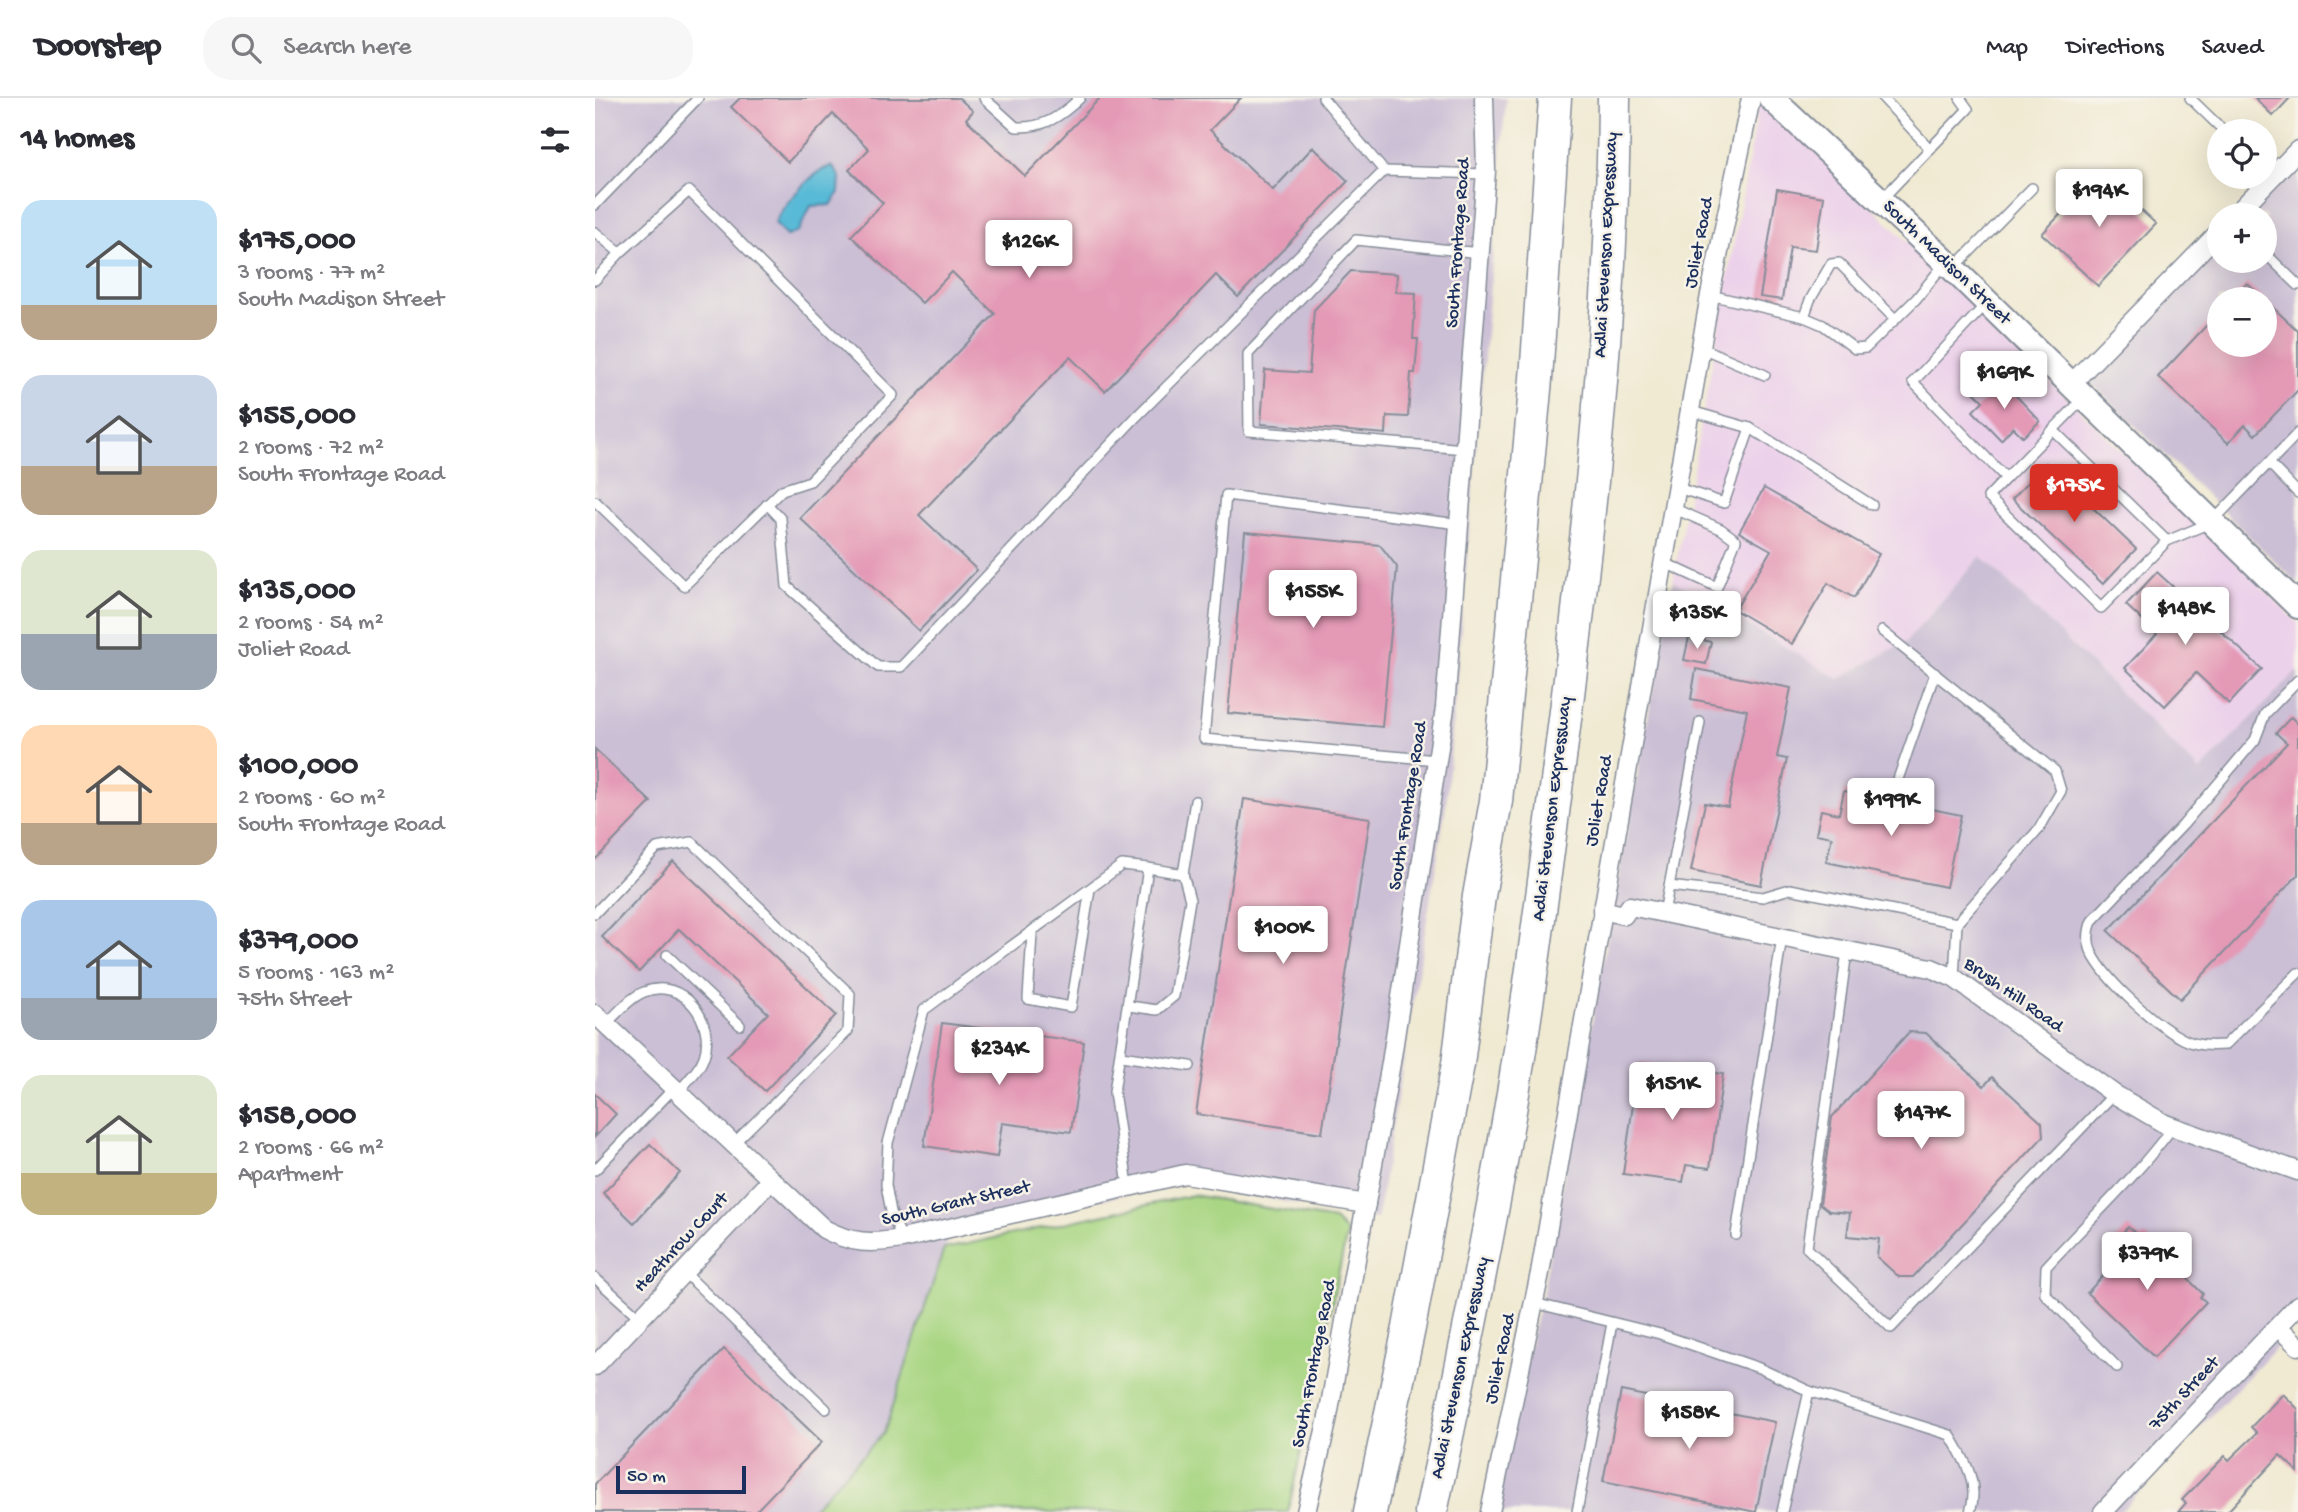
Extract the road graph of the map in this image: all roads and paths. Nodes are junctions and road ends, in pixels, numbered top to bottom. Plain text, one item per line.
1 (698, 98) edge
2 (984, 98) edge
3 (1080, 98) edge
4 (1323, 98) edge
5 (1484, 98) edge
6 (1555, 98) edge
7 (1614, 98) edge
8 (1751, 98) edge
9 (1771, 98) edge
10 (1883, 98) edge
11 (1960, 98) edge
12 (2190, 98) edge
13 (2212, 119) edge
14 (1930, 149) junction
15 (2298, 150) edge
16 (2277, 168) edge
17 (1384, 171) junction
18 (1486, 174) junction
19 (2032, 188) dead end
20 (2256, 189) edge
21 (1881, 201) junction
22 (2245, 203) edge
23 (595, 205) edge
24 (595, 232) edge
25 (2207, 246) edge
26 (620, 253) junction
27 (1480, 253) junction
28 (2277, 265) edge
29 (1949, 266) junction
30 (595, 280) edge
31 (2298, 285) edge
32 (1710, 295) junction
33 (1987, 303) junction
34 (1804, 317) junction
35 (1895, 319) junction
36 (1702, 348) junction
37 (1765, 375) dead end
38 (2078, 391) junction
39 (1691, 411) junction
40 (1750, 428) junction
41 (2053, 430) junction
42 (2298, 433) edge
43 (1465, 449) junction
44 (2269, 463) junction
45 (2006, 478) junction
46 (1678, 488) junction
47 (2298, 493) edge
48 (595, 501) edge
49 (767, 504) junction
50 (1872, 505) dead end
51 (1675, 509) junction
52 (2212, 522) junction
53 (1459, 524) junction
54 (2167, 541) junction
55 (1665, 563) junction
56 (2298, 606) edge
57 (1882, 631) dead end
58 (1935, 673) junction
59 (2298, 680) edge
60 (1700, 722) dead end
61 (1437, 760) junction
62 (1897, 782) dead end
63 (1195, 801) dead end
64 (1148, 868) junction
65 (1183, 874) junction
66 (1669, 886) junction
67 (1090, 889) junction
68 (1602, 910) junction
69 (595, 913) edge
70 (1664, 913) junction
71 (1957, 923) junction
72 (1032, 934) junction
73 (1782, 937) junction
74 (1847, 951) junction
75 (667, 955) dead end
76 (2298, 973) edge
77 (1954, 978) junction
78 (704, 990) junction
79 (691, 1003) junction
80 (1129, 1006) junction
81 (601, 1019) edge
82 (740, 1025) dead end
83 (1121, 1056) junction
84 (1190, 1066) dead end
85 (676, 1090) junction
86 (2114, 1094) junction
87 (2172, 1128) junction
88 (733, 1144) junction
89 (595, 1170) edge
90 (2298, 1171) edge
91 (771, 1180) junction
92 (1128, 1185) junction
93 (1366, 1204) junction
94 (1736, 1235) dead end
95 (902, 1239) junction
96 (684, 1272) junction
97 (595, 1278) edge
98 (1534, 1303) junction
99 (2298, 1305) edge
100 (640, 1318) junction
101 (1612, 1323) junction
102 (2278, 1327) junction
103 (2298, 1346) edge
104 (595, 1366) edge
105 (2117, 1367) dead end
106 (1809, 1391) junction
107 (826, 1409) dead end
108 (1306, 1512) edge
109 (1370, 1512) edge
110 (1431, 1512) edge
111 (1490, 1512) edge
112 (1577, 1512) edge
113 (1782, 1512) edge
114 (1970, 1512) edge
115 (2103, 1512) edge

1 - 23 lane
2 - 3 lane
4 - 17 lane
5 - 18 street, South Frontage Road
6 - 109 highway
7 - 110 highway, Adlai Stevenson Expressway
8 - 32 street, Joliet Road
9 - 21 street, South Madison Street
10 - 14 lane
11 - 14 lane
12 - 13 lane
14 - 21 lane
15 - 16 street
17 - 18 lane
17 - 49 lane
18 - 27 street, South Frontage Road
19 - 29 lane
20 - 22 street
21 - 29 street, South Madison Street
24 - 26 lane
25 - 38 street
26 - 30 lane
26 - 49 lane
27 - 43 street, South Frontage Road
27 - 43 lane
28 - 31 lane
29 - 33 street, South Madison Street
29 - 35 lane
32 - 34 lane
32 - 36 street, Joliet Road
33 - 38 street, South Madison Street
33 - 45 lane
34 - 35 lane
34 - 35 lane
36 - 37 lane
36 - 39 street, Joliet Road
38 - 41 lane
38 - 52 street, South Madison Street
39 - 40 lane
39 - 46 street, Joliet Road
40 - 46 lane
40 - 50 lane
41 - 45 lane
41 - 54 lane
42 - 44 lane
43 - 53 street, South Frontage Road
44 - 47 lane
44 - 52 lane
45 - 54 lane
46 - 51 street, Joliet Road
48 - 49 lane
51 - 55 street, Joliet Road
51 - 55 lane
52 - 54 lane
52 - 56 street, South Madison Street
53 - 61 street, South Frontage Road
53 - 61 lane
55 - 68 street, Joliet Road
57 - 58 lane
58 - 62 lane
58 - 71 lane
59 - 76 lane
60 - 66 lane
61 - 93 street, South Frontage Road
63 - 65 lane
64 - 65 lane
64 - 67 lane
64 - 80 lane
65 - 80 lane
66 - 70 lane
66 - 71 lane
67 - 72 lane
67 - 72 lane
68 - 70 street, Brush Hill Road
68 - 98 street, Joliet Road
69 - 88 lane
70 - 73 street, Brush Hill Road
71 - 77 lane
72 - 95 lane
73 - 74 street, Brush Hill Road
73 - 94 lane
74 - 77 street, Brush Hill Road
74 - 86 lane
75 - 78 lane
77 - 86 street, Brush Hill Road
78 - 79 lane
78 - 82 lane
79 - 81 lane
79 - 85 lane
80 - 83 lane
81 - 85 street, South Grant Street
83 - 84 lane
83 - 92 lane
85 - 88 street, South Grant Street
85 - 89 lane
86 - 87 street, Brush Hill Road
87 - 90 street, Brush Hill Road
87 - 105 lane
88 - 91 street, South Grant Street
91 - 95 street, South Grant Street
91 - 96 street, Heathrow Court
92 - 93 street, South Grant Street
92 - 95 street, South Grant Street
93 - 108 street, South Frontage Road
96 - 100 street, Heathrow Court
96 - 107 lane
97 - 100 lane
98 - 101 lane
98 - 111 street, Joliet Road
99 - 102 street, 75th Street
100 - 104 street, Heathrow Court
101 - 106 lane
101 - 112 lane
102 - 103 street
102 - 115 street, 75th Street
106 - 113 lane
106 - 114 lane

